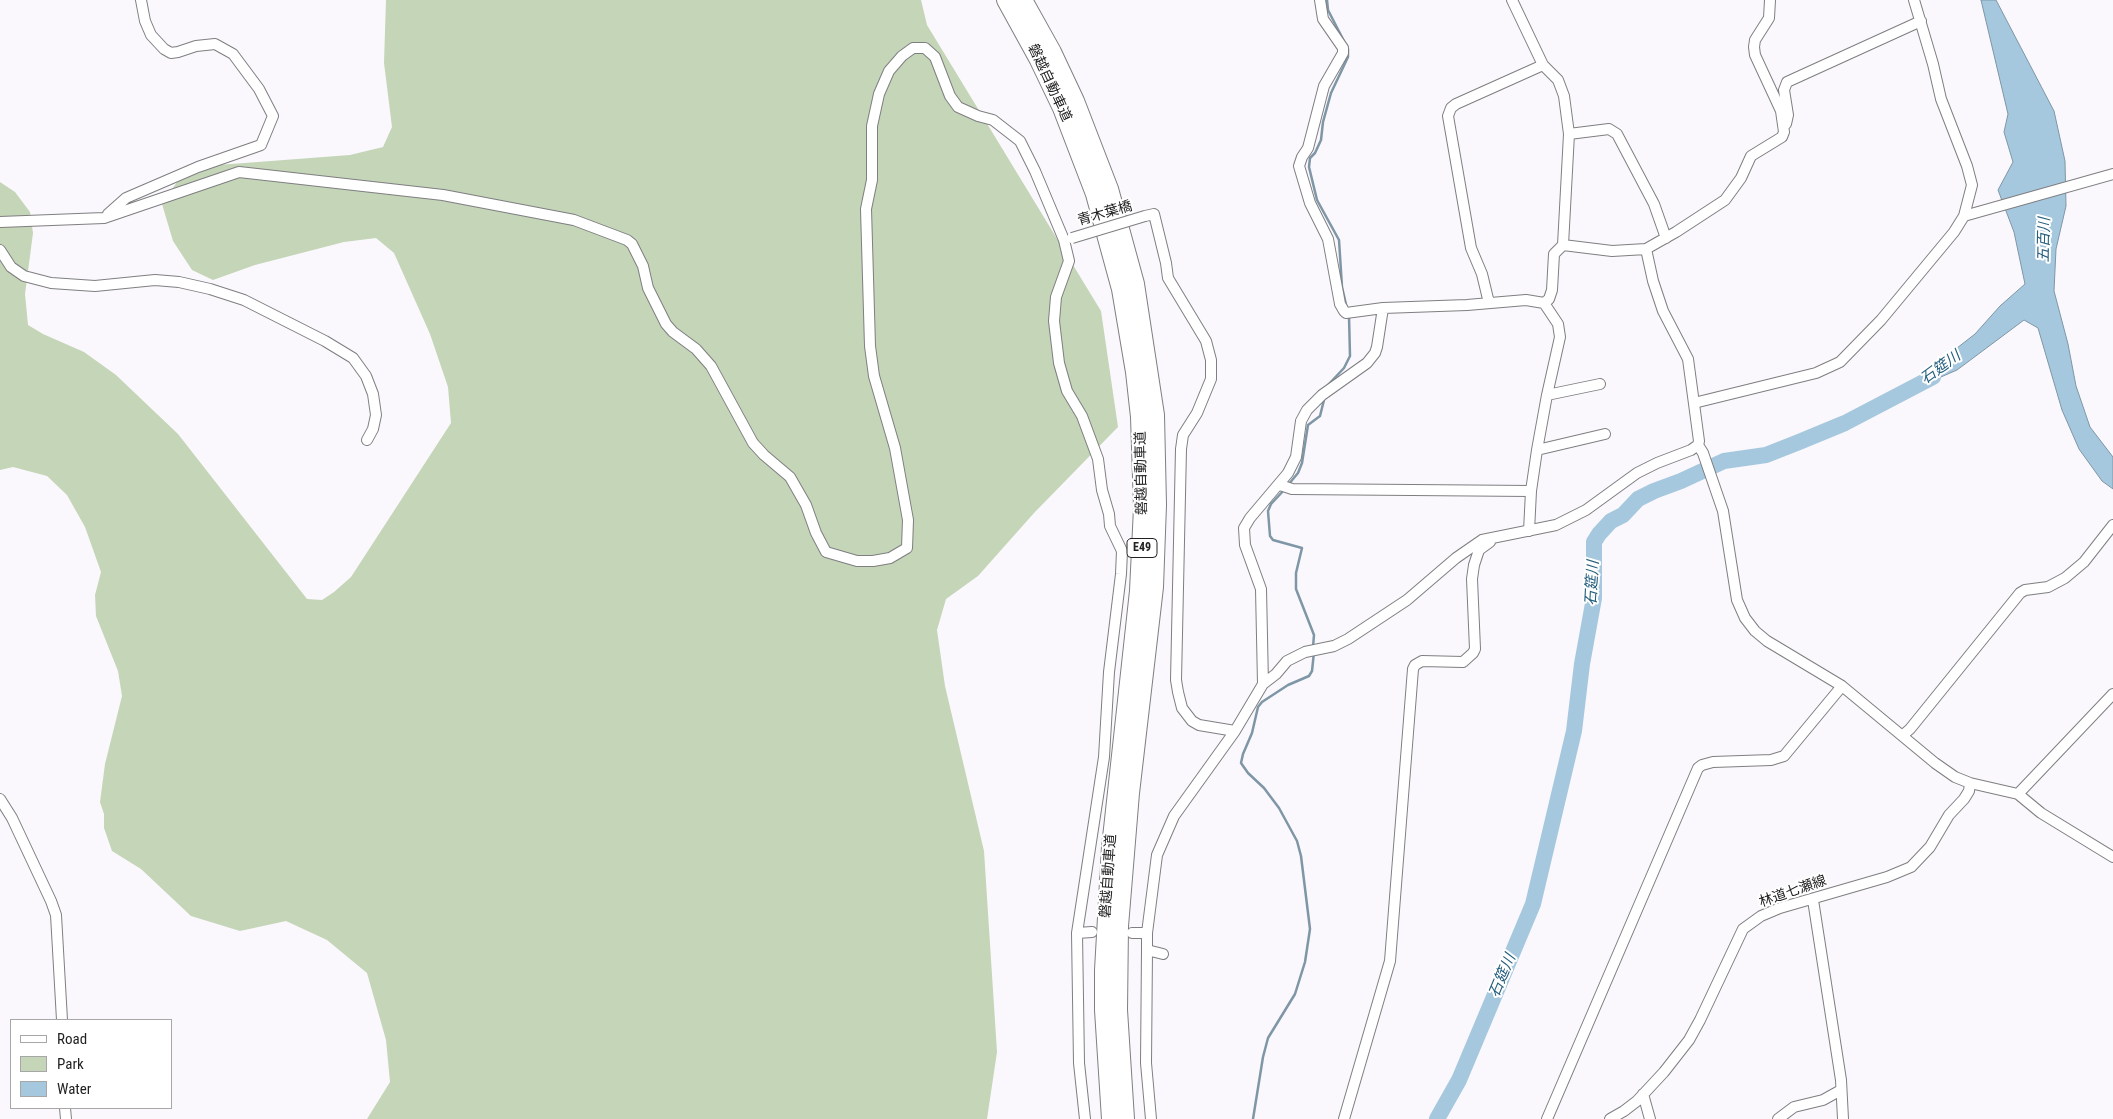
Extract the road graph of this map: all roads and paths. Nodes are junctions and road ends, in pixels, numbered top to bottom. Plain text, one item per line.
1 (141, 0) edge
2 (1006, 0) edge
3 (1023, 0) edge
4 (1320, 0) edge
5 (1512, 0) edge
6 (1770, 0) edge
7 (1914, 0) edge
8 (1921, 21) junction
9 (1543, 66) junction
10 (1783, 127) junction
11 (1569, 134) junction
12 (2113, 174) edge
13 (1964, 216) junction
14 (104, 218) junction
15 (0, 222) edge
16 (1666, 238) junction
17 (1068, 239) junction
18 (1563, 245) junction
19 (1646, 249) junction
20 (0, 250) edge
21 (1489, 303) junction
22 (1544, 303) junction
23 (1384, 308) junction
24 (1600, 384) dead end
25 (1547, 394) junction
26 (1694, 403) junction
27 (1604, 434) dead end
28 (367, 440) dead end
29 (1700, 449) junction
30 (1537, 450) junction
31 (1280, 485) junction
32 (1531, 491) junction
33 (2113, 525) edge
34 (1529, 531) junction
35 (1496, 536) junction
36 (1263, 684) junction
37 (1842, 686) junction
38 (2113, 694) edge
39 (1235, 731) junction
40 (1903, 735) junction
41 (1970, 783) junction
42 (2018, 794) junction
43 (0, 798) edge
44 (2113, 858) edge
45 (1812, 900) junction
46 (1092, 932) dead end
47 (1077, 933) junction
48 (1132, 933) dead end
49 (1147, 933) junction
50 (1147, 950) junction
51 (1163, 954) dead end
52 (62, 1019) edge
53 (1841, 1090) junction
54 (1643, 1094) junction
55 (1085, 1119) edge
56 (1111, 1119) edge
57 (1125, 1119) edge
58 (1151, 1119) edge
59 (1344, 1119) edge
60 (1548, 1119) edge
61 (1610, 1119) edge
62 (1650, 1119) edge
63 (1778, 1119) edge
64 (1843, 1119) edge

1 - 14 street
2 - 56 highway, 磐越自動車道 / E49
3 - 57 highway, 磐越自動車道 / E49
4 - 23 street
5 - 9 street
6 - 10 street
7 - 8 street
8 - 10 street
8 - 13 street
9 - 11 street
9 - 21 street
10 - 16 street
11 - 16 street
11 - 18 street
12 - 13 street
13 - 26 street
14 - 15 street
14 - 17 street
16 - 19 street
17 - 39 street, 青木葉橋, bridge
17 - 47 street
18 - 19 street
18 - 22 street
19 - 26 street
20 - 28 street
21 - 22 street
21 - 23 street
22 - 25 street
23 - 31 street
24 - 25 street
25 - 30 street
26 - 29 street
27 - 30 street
29 - 34 street
29 - 37 street
30 - 32 street
31 - 32 street
31 - 36 street
32 - 34 street
33 - 40 street
34 - 35 street
35 - 36 street
35 - 59 street
36 - 39 street
37 - 40 street
37 - 60 street
38 - 42 street
39 - 49 street
40 - 41 street
41 - 42 street
41 - 45 street, 林道七瀬線
42 - 44 street
43 - 52 street
45 - 53 street
45 - 54 street, 林道七瀬線
46 - 47 street
47 - 55 street
48 - 49 street
49 - 50 street
50 - 51 street
50 - 58 street
53 - 63 street
53 - 64 street
54 - 61 street, 林道七瀬線
54 - 62 street

